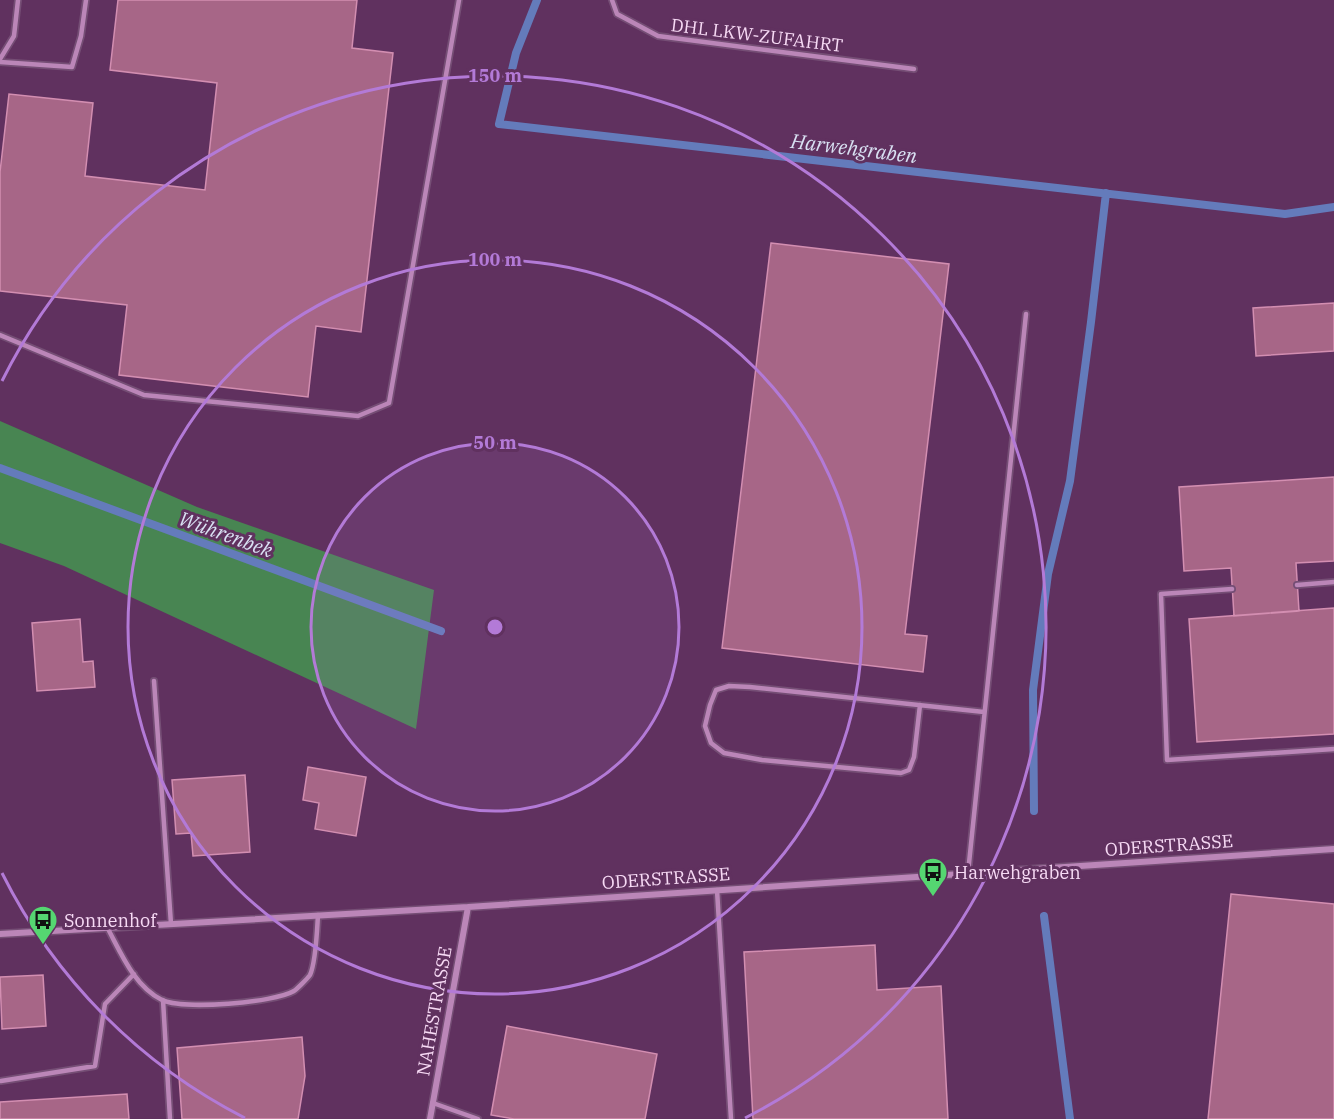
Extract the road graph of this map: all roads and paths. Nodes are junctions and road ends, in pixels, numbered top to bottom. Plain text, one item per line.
1 (18, 0) edge
2 (86, 0) edge
3 (459, 0) edge
4 (612, 0) edge
5 (0, 60) edge
6 (914, 69) dead end
7 (1026, 314) dead end
8 (0, 335) edge
9 (1334, 582) edge
10 (1297, 585) dead end
11 (1232, 590) dead end
12 (154, 681) dead end
13 (920, 705) junction
14 (984, 712) junction
15 (1334, 749) edge
16 (1334, 849) edge
17 (968, 873) junction
18 (717, 890) junction
19 (468, 908) junction
20 (318, 915) junction
21 (171, 924) junction
22 (107, 927) junction
23 (0, 934) edge
24 (134, 974) junction
25 (163, 1000) junction
26 (1, 1081) edge
27 (433, 1103) junction
28 (170, 1119) edge
29 (430, 1119) edge
30 (478, 1119) edge
31 (731, 1119) edge

1 - 5 lane
2 - 5 lane
3 - 8 lane
4 - 6 lane, DHL LKW-ZUFAHRT
7 - 14 lane
9 - 10 lane
11 - 15 lane
12 - 21 lane
13 - 13 lane
13 - 14 lane
14 - 17 lane
16 - 17 street, ODERSTRASSE
17 - 18 street, ODERSTRASSE
18 - 19 street, ODERSTRASSE
18 - 31 lane
19 - 20 street, ODERSTRASSE
19 - 27 street, NAHESTRASSE
20 - 21 street, ODERSTRASSE
20 - 25 lane
21 - 22 street, ODERSTRASSE
22 - 23 street, ODERSTRASSE
22 - 24 lane
24 - 25 lane
24 - 26 lane
25 - 28 lane
27 - 29 street, NAHESTRASSE
27 - 30 lane

